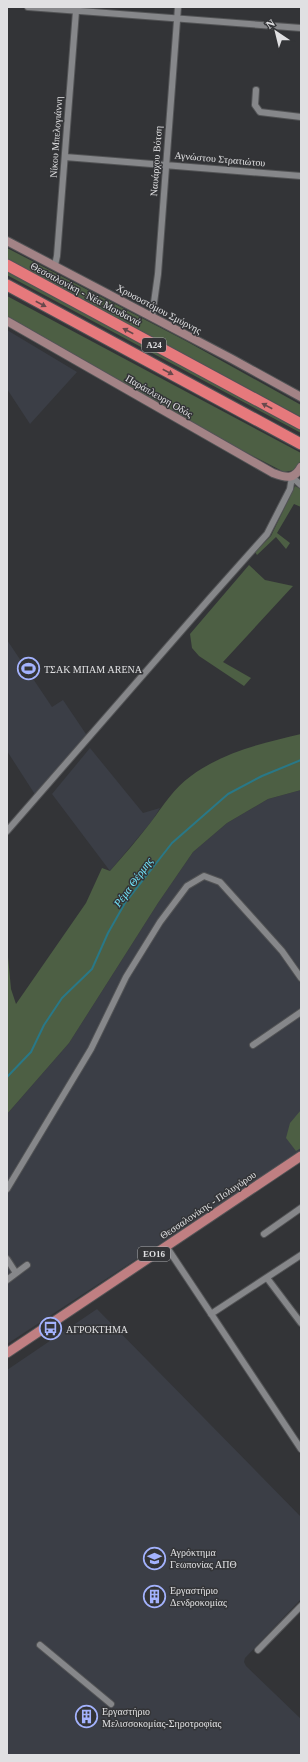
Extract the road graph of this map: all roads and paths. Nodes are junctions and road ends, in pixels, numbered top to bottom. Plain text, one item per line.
1 (28, 7) edge
2 (178, 7) edge
3 (76, 11) junction
4 (177, 19) junction
5 (301, 28) edge
6 (256, 90) dead end
7 (301, 117) edge
8 (65, 157) junction
9 (165, 165) junction
10 (301, 176) edge
11 (7, 241) edge
12 (55, 265) junction
13 (7, 266) edge
14 (7, 285) edge
15 (152, 317) junction
16 (7, 321) edge
17 (301, 397) edge
18 (301, 424) edge
19 (301, 444) edge
20 (301, 467) edge
21 (292, 477) junction
22 (301, 484) edge
23 (7, 832) edge
24 (301, 978) edge
25 (301, 1012) edge
26 (253, 1045) dead end
27 (300, 1159) edge
28 (7, 1189) edge
29 (301, 1208) edge
30 (264, 1234) dead end
31 (166, 1246) junction
32 (301, 1255) edge
33 (7, 1259) edge
34 (27, 1265) dead end
35 (16, 1273) junction
36 (267, 1278) junction
37 (7, 1280) edge
38 (211, 1314) junction
39 (301, 1323) edge
40 (7, 1353) edge
41 (301, 1449) edge
42 (301, 1606) edge
43 (40, 1645) dead end
44 (258, 1650) dead end
45 (111, 1704) dead end

1 - 3 street
2 - 4 street, Ναυάρχου Βότση
3 - 4 street
3 - 8 street, Νίκου Μπελογιάννη
4 - 5 street
4 - 9 street, Ναυάρχου Βότση
6 - 7 street
8 - 9 street, Αγνώστου Στρατιώτου
8 - 12 street, Νίκου Μπελογιάννη
9 - 10 street, Αγνώστου Στρατιώτου
9 - 15 street, Ναυάρχου Βότση
11 - 12 street, Χρυσοστόμου Σμύρνης
12 - 15 street, Χρυσοστόμου Σμύρνης
18 -> 13 highway, Θεσσαλονίκη - Νέα Μουδανιά / Α24
14 -> 19 highway, Α24
15 - 17 street, Χρυσοστόμου Σμύρνης
16 - 21 street, Παράπλευρη Οδός
20 - 21 street
21 - 22 street, Παράπλευρη Οδός
21 - 23 street
24 - 28 street
25 - 26 street
27 - 31 main road, Θεσσαλονίκης - Πολυγύρου / ΕΟ16
29 - 30 street
31 - 38 street
31 - 40 main road, Θεσσαλονίκης - Πολυγύρου / ΕΟ16
32 - 36 street
33 - 35 street
34 - 35 street
35 - 37 street
36 - 38 street
36 - 39 street
38 - 41 street
42 - 44 street
43 - 45 street

